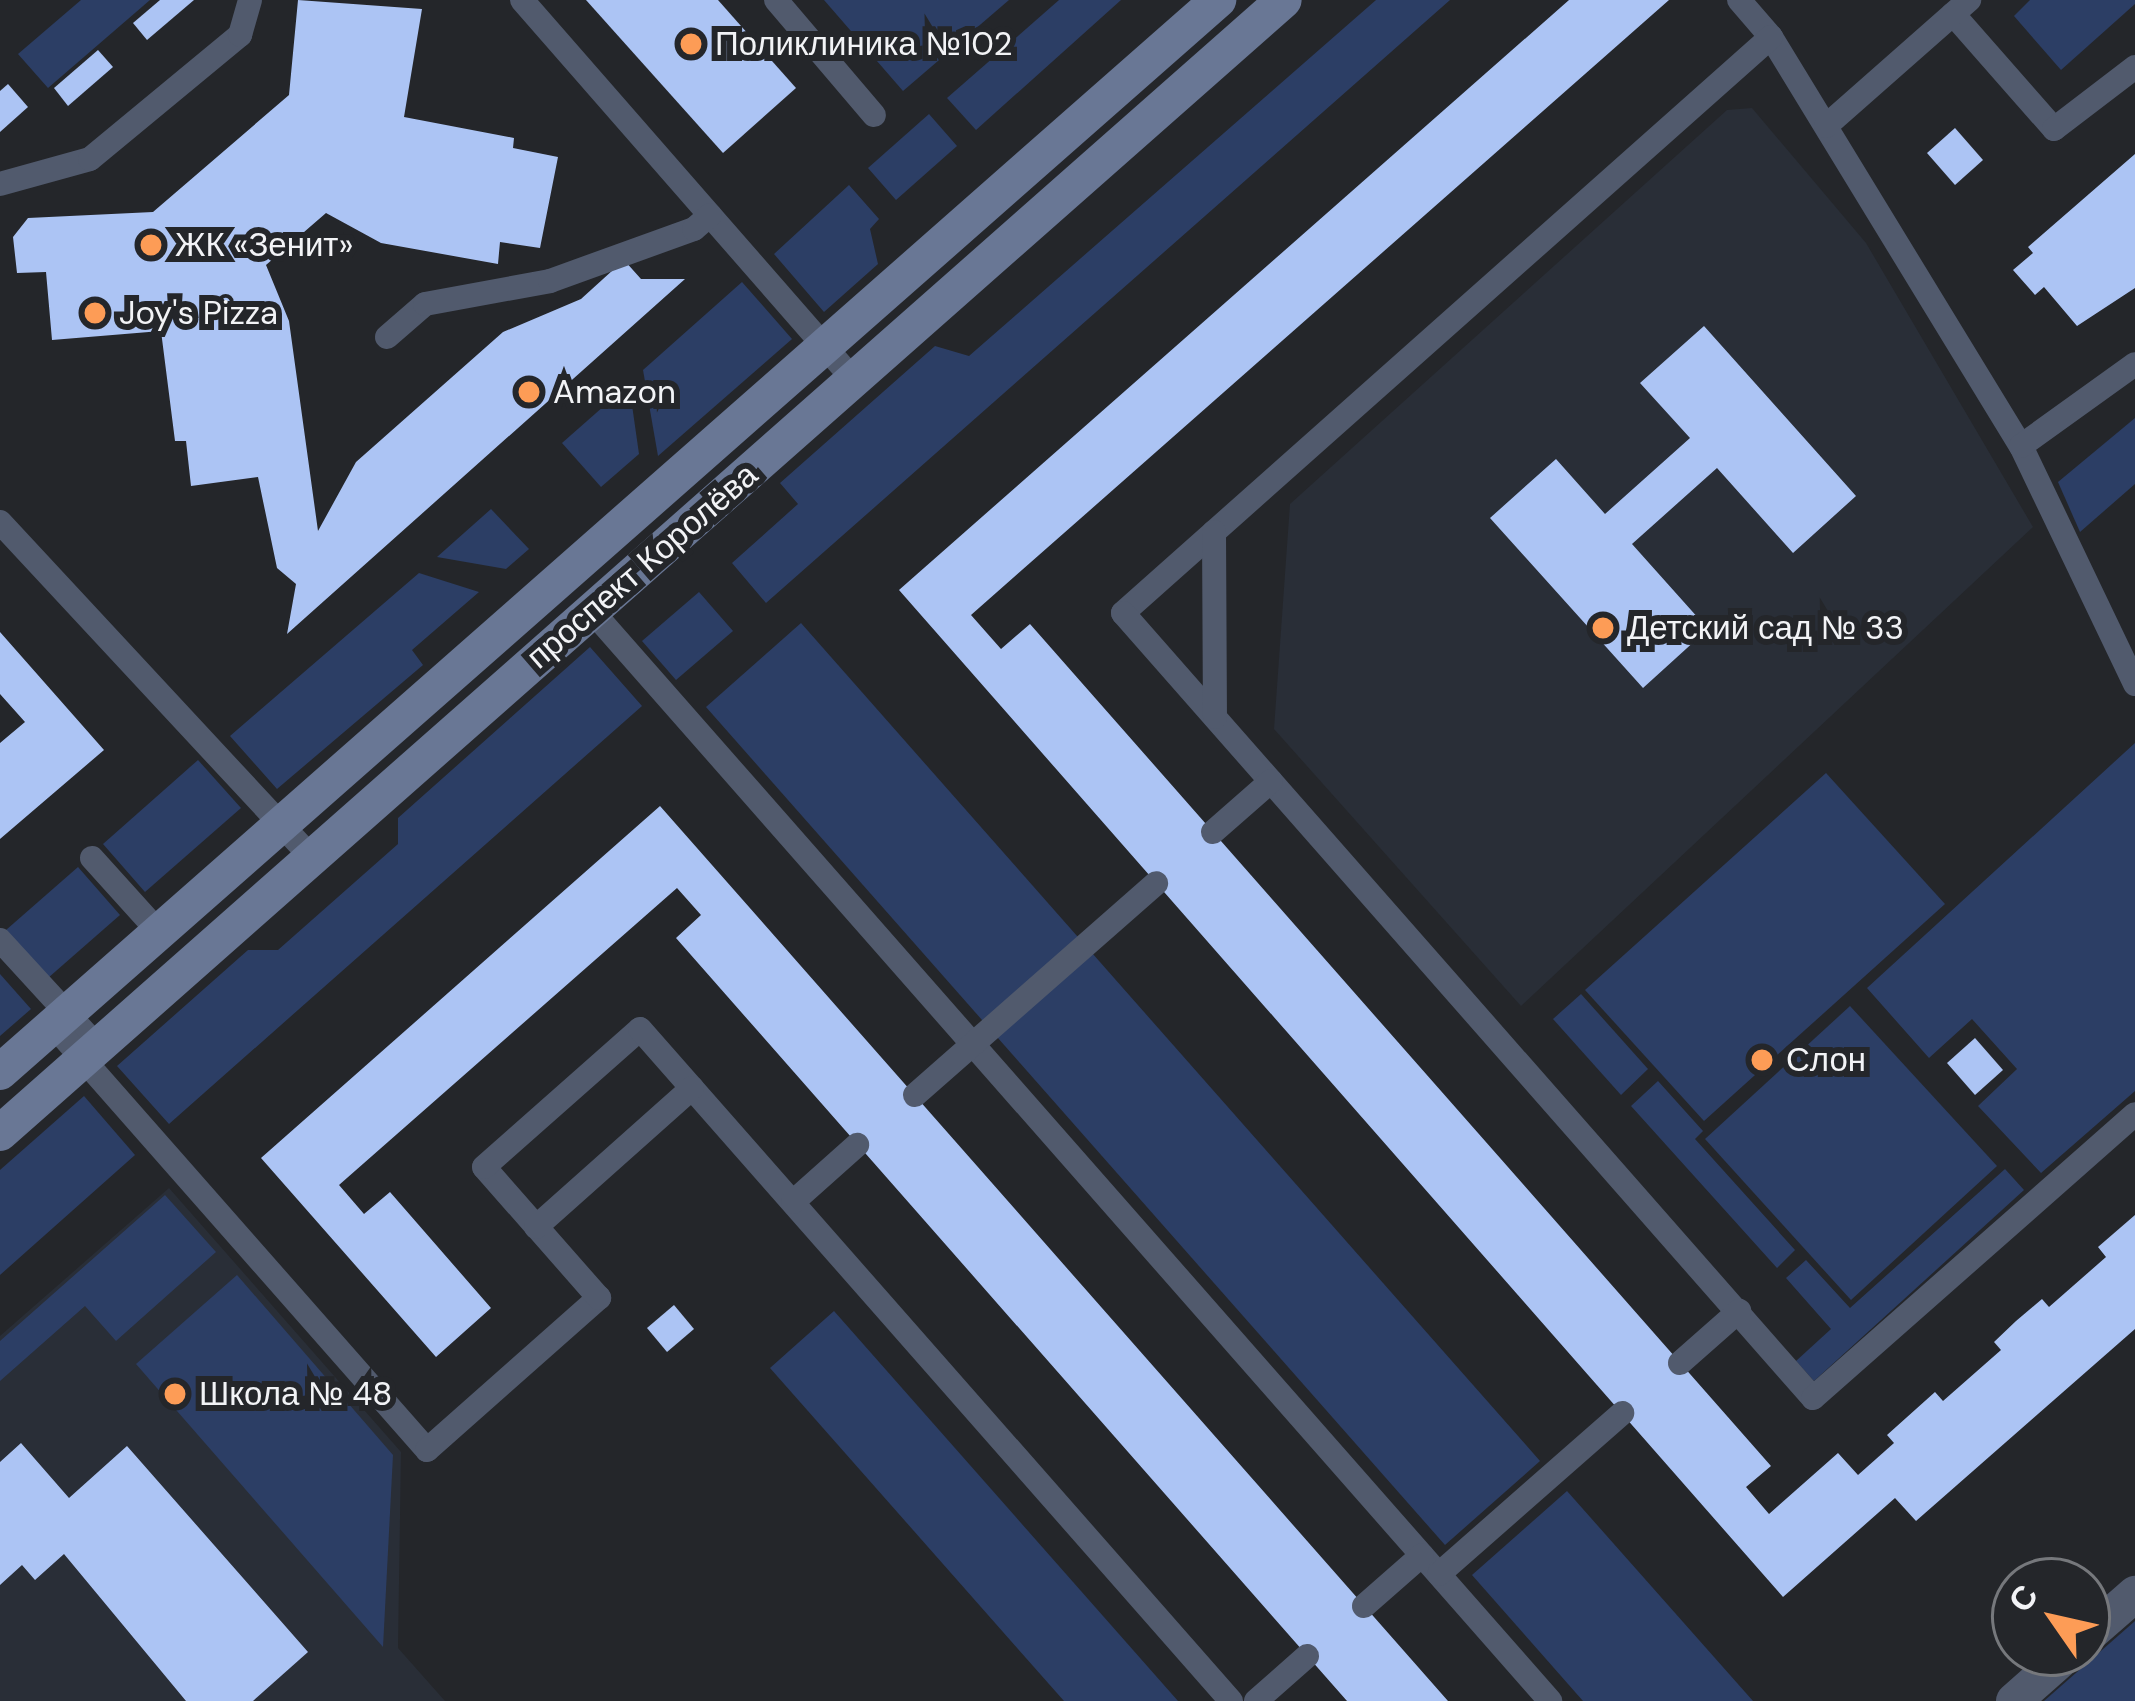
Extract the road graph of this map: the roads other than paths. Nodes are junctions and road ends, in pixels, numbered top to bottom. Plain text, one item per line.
1 (250, 0) edge
2 (521, 0) edge
3 (776, 0) edge
4 (1218, 0) edge
5 (1739, 0) edge
6 (1278, 2) edge
7 (1961, 7) edge
8 (1771, 37) junction
9 (2135, 67) edge
10 (874, 115) dead end
11 (1826, 127) junction
12 (0, 184) edge
13 (710, 215) junction
14 (387, 337) dead end
15 (824, 347) junction
16 (2135, 364) edge
17 (854, 380) junction
18 (2021, 446) junction
19 (0, 522) edge
20 (1214, 532) junction
21 (591, 610) junction
22 (2135, 684) edge
23 (1215, 717) junction
24 (1271, 781) junction
25 (281, 823) junction
26 (1213, 832) dead end
27 (311, 857) junction
28 (92, 858) dead end
29 (1156, 883) dead end
30 (158, 931) junction
31 (0, 940) edge
32 (59, 1019) junction
33 (973, 1044) junction
34 (91, 1053) junction
35 (0, 1072) edge
36 (692, 1088) junction
37 (915, 1095) dead end
38 (2135, 1114) edge
39 (0, 1133) edge
40 (857, 1145) dead end
41 (793, 1202) junction
42 (536, 1226) junction
43 (1738, 1311) junction
44 (1680, 1363) dead end
45 (1622, 1413) dead end
46 (1430, 1564) junction
47 (2135, 1594) edge
48 (1364, 1606) dead end
49 (2111, 1615) edge
50 (1307, 1656) dead end
51 (2041, 1677) edge
52 (1231, 1701) edge
53 (1256, 1701) edge
54 (1550, 1701) edge
55 (2014, 1701) edge

1 - 12 lane
2 - 13 lane
3 - 10 lane
4 - 15 street, проспект Королёва
5 - 8 lane
6 - 17 street, проспект Королёва
7 - 9 lane
7 - 11 lane
8 - 11 lane
8 - 20 lane
11 - 18 lane
13 - 14 lane
13 - 15 lane
15 - 17 lane
15 - 25 street, проспект Королёва
16 - 18 lane
17 - 21 street, проспект Королёва
18 - 22 lane
19 - 25 lane
20 - 23 lane
20 - 23 lane
21 - 27 street, проспект Королёва
21 - 33 lane
23 - 24 lane
24 - 26 lane
24 - 43 lane
25 - 27 lane
25 - 30 street, проспект Королёва
27 - 34 street, проспект Королёва
28 - 30 lane
29 - 33 lane
30 - 32 street, проспект Королёва
31 - 32 lane
32 - 34 lane
32 - 35 street, проспект Королёва
33 - 37 lane
33 - 46 lane
34 - 39 street, проспект Королёва
34 - 42 lane
36 - 41 lane
36 - 42 lane
36 - 42 lane
38 - 43 lane
40 - 41 lane
41 - 52 lane
43 - 44 lane
45 - 46 lane
46 - 48 lane
46 - 54 lane
47 - 49 street
50 - 53 lane
51 - 55 street

